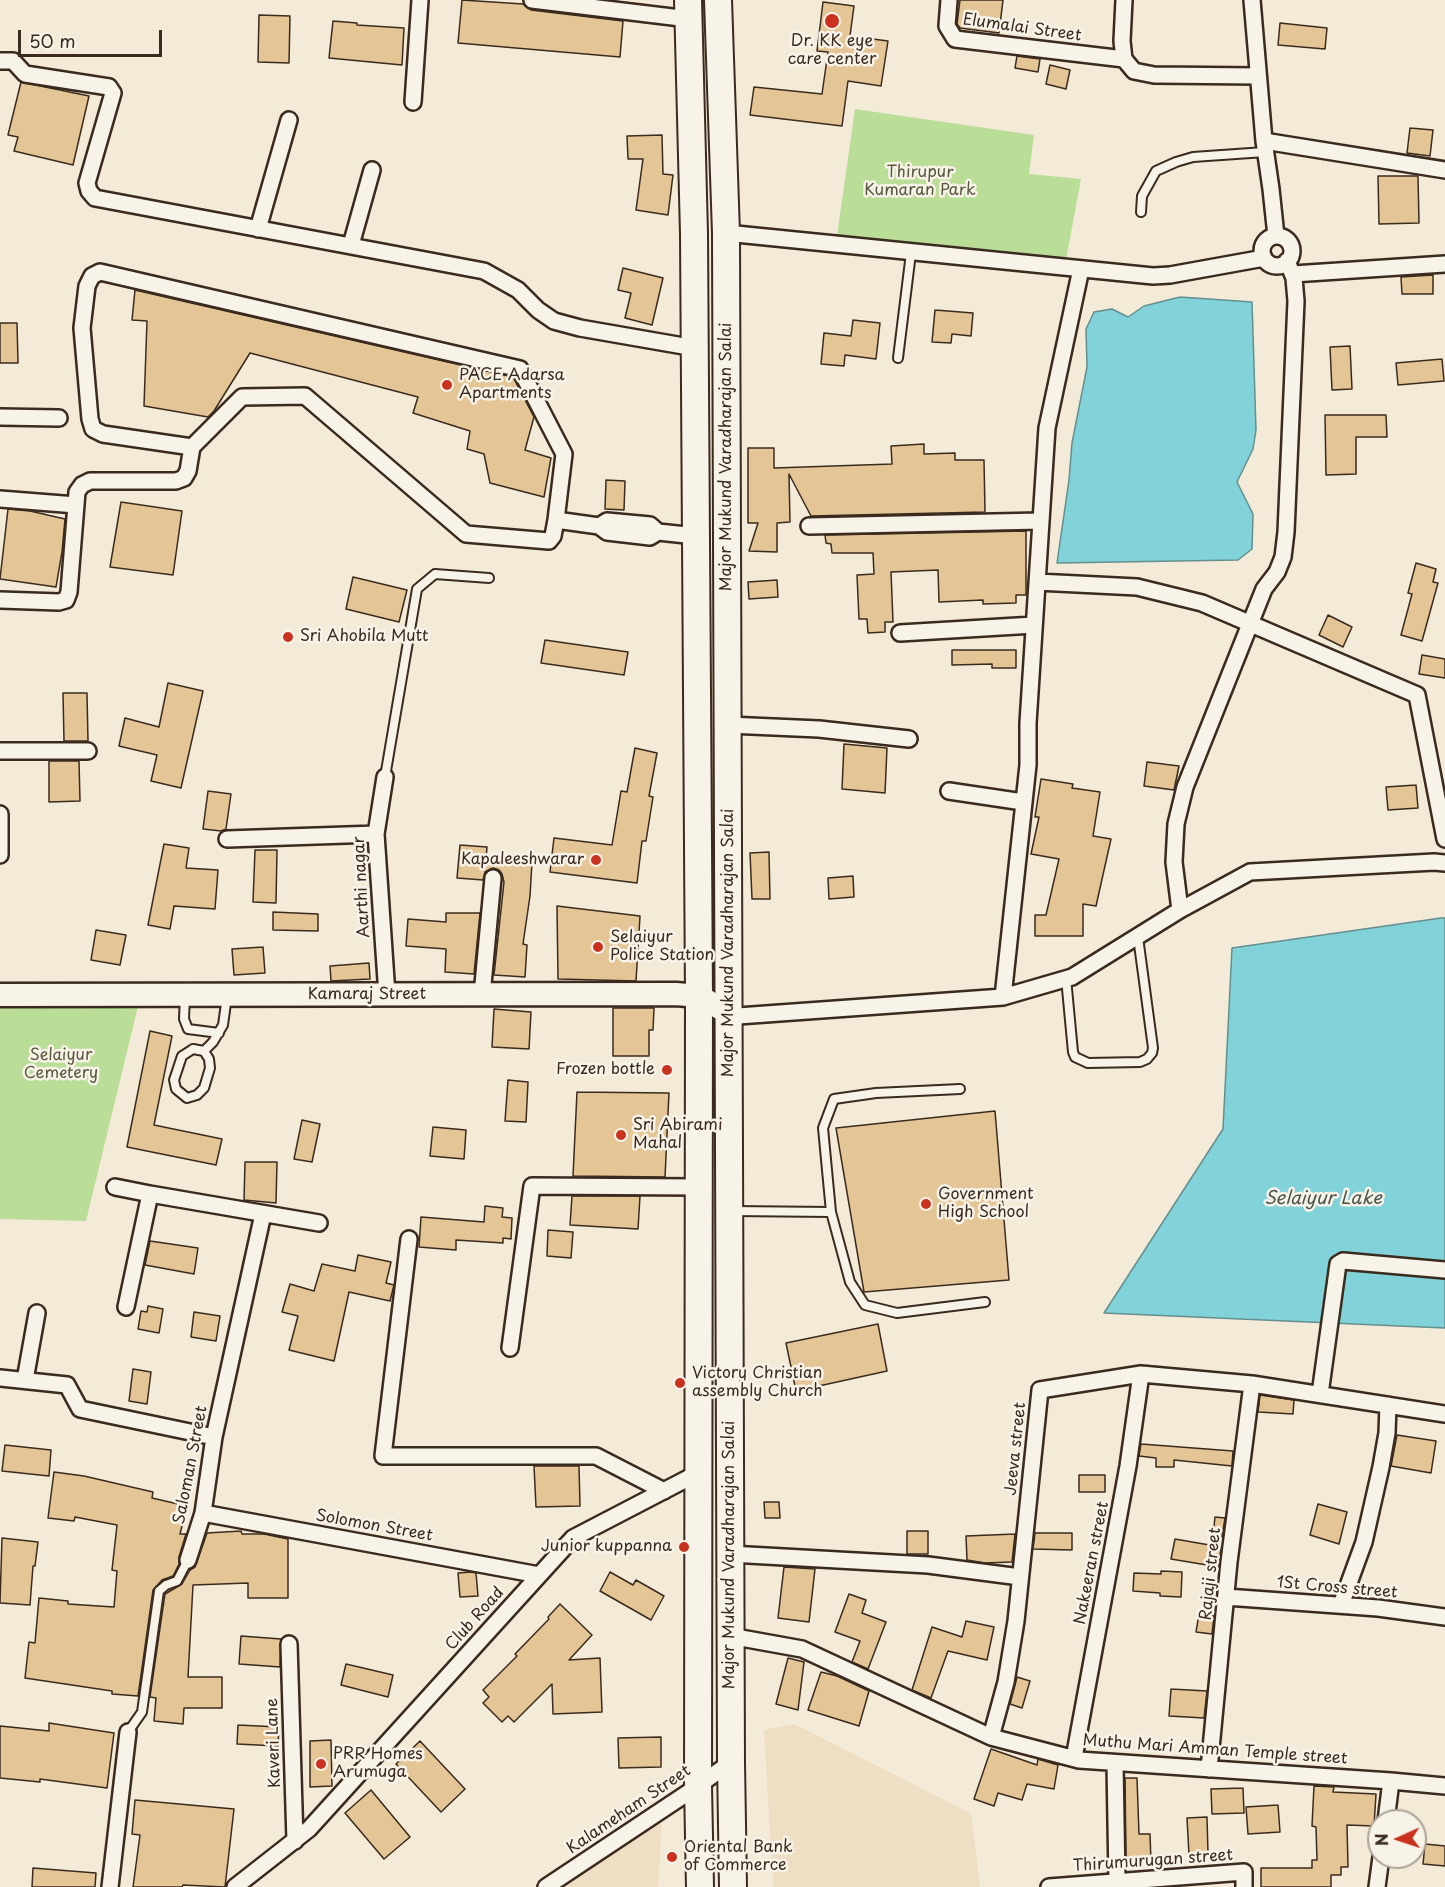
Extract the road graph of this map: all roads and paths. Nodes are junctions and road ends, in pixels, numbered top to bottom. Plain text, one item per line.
1 (420, 0) edge
2 (532, 0) edge
3 (718, 0) edge
4 (949, 0) edge
5 (1124, 0) edge
6 (1252, 0) edge
7 (689, 9) edge
8 (1124, 59) junction
9 (0, 60) edge
10 (1258, 76) junction
11 (413, 102) dead end
12 (289, 120) dead end
13 (1264, 147) junction
14 (372, 170) dead end
15 (1445, 170) edge
16 (1142, 212) dead end
17 (258, 229) junction
18 (726, 233) junction
19 (1276, 236) junction
20 (351, 246) junction
21 (911, 253) junction
22 (1264, 258) junction
23 (1445, 264) edge
24 (1290, 268) junction
25 (1081, 269) junction
26 (694, 348) junction
27 (898, 358) dead end
28 (0, 417) edge
29 (59, 418) dead end
30 (192, 447) junction
31 (0, 499) edge
32 (76, 505) junction
33 (556, 520) junction
34 (1040, 521) junction
35 (809, 526) dead end
36 (696, 536) junction
37 (489, 578) dead end
38 (1037, 582) junction
39 (0, 600) edge
40 (1250, 622) junction
41 (1034, 625) junction
42 (900, 633) dead end
43 (728, 725) junction
44 (909, 740) dead end
45 (0, 751) edge
46 (88, 751) dead end
47 (385, 777) joint
48 (949, 791) dead end
49 (1023, 802) junction
50 (0, 814) edge
51 (375, 834) junction
52 (226, 839) dead end
53 (1445, 839) edge
54 (0, 855) edge
55 (1445, 863) edge
56 (493, 878) dead end
57 (1176, 914) junction
58 (1138, 937) junction
59 (1066, 978) junction
60 (0, 995) edge
61 (185, 995) junction
62 (227, 995) junction
63 (387, 995) junction
64 (482, 995) junction
65 (699, 996) junction
66 (1003, 997) junction
67 (730, 1014) junction
68 (219, 1033) junction
69 (204, 1051) junction
70 (960, 1089) dead end
71 (115, 1187) dead end
72 (699, 1187) junction
73 (150, 1194) junction
74 (730, 1211) junction
75 (831, 1212) junction
76 (263, 1214) junction
77 (319, 1223) dead end
78 (409, 1239) dead end
79 (1445, 1270) edge
80 (985, 1302) dead end
81 (126, 1307) dead end
82 (37, 1314) dead end
83 (510, 1348) dead end
84 (1141, 1374) junction
85 (0, 1378) edge
86 (25, 1380) junction
87 (1252, 1384) junction
88 (1320, 1394) junction
89 (1388, 1405) junction
90 (1445, 1414) edge
91 (214, 1437) junction
92 (698, 1473) junction
93 (664, 1491) junction
94 (203, 1513) junction
95 (730, 1554) junction
96 (188, 1560) joint
97 (539, 1575) junction
98 (1020, 1577) junction
99 (1226, 1597) junction
100 (1341, 1605) junction
101 (1445, 1617) edge
102 (730, 1636) junction
103 (289, 1644) dead end
104 (128, 1732) joint
105 (992, 1737) junction
106 (1074, 1758) junction
107 (731, 1762) junction
108 (1115, 1763) junction
109 (1209, 1769) junction
110 (1391, 1780) junction
111 (698, 1786) junction
112 (1445, 1786) edge
113 (1387, 1809) edge
114 (295, 1841) junction
115 (1379, 1869) edge
116 (1117, 1881) junction
117 (1158, 1882) edge
118 (110, 1887) edge
119 (235, 1887) edge
120 (546, 1887) edge
121 (700, 1887) edge
122 (733, 1887) edge
123 (1049, 1887) edge
124 (1244, 1887) edge
125 (1377, 1887) edge

1 - 11 street
2 - 7 street
3 - 18 main road, Major Mukund Varadharajan Salai
4 - 8 street, Elumalai Street
5 - 8 street
6 - 10 street
7 - 26 main road, Major Mukund Varadharajan Salai
8 - 10 street
9 - 17 street
10 - 13 street
12 - 17 street
13 - 15 street
13 - 16 lane
13 - 19 street
14 - 20 street
17 - 20 street
18 - 21 street
18 - 43 main road, Major Mukund Varadharajan Salai
19 - 22 street
19 - 24 street
20 - 26 street
21 - 25 street
21 - 27 lane
22 - 24 street
22 - 25 street
23 - 24 street
24 - 40 street
25 - 34 street
26 - 36 main road, Major Mukund Varadharajan Salai
28 - 29 street
30 - 32 street
30 - 33 street
30 - 33 street
31 - 32 street
32 - 39 street
33 - 36 street
34 - 35 street
34 - 38 street
36 - 65 main road, Major Mukund Varadharajan Salai
37 - 47 lane
38 - 40 street
38 - 41 street
40 - 53 street
40 - 57 street
41 - 42 street
41 - 49 street
43 - 44 street
43 - 67 main road, Major Mukund Varadharajan Salai
45 - 46 street
47 - 51 street, Aarthi nagar
48 - 49 street
49 - 66 street
50 - 54 street
51 - 52 street
51 - 63 street, Aarthi nagar
55 - 57 street
56 - 64 street
57 - 58 street
58 - 59 street
58 - 59 lane
59 - 66 street
60 - 61 street, Kamaraj Street
61 - 62 street, Kamaraj Street
61 - 68 lane
62 - 63 street, Kamaraj Street
62 - 68 lane
63 - 64 street, Kamaraj Street
64 - 65 street, Kamaraj Street
65 - 67 street, Kamaraj Street
65 - 72 main road, Major Mukund Varadharajan Salai
66 - 67 street
67 - 74 main road, Major Mukund Varadharajan Salai
68 - 69 lane
69 - 69 lane
70 - 75 lane
71 - 73 street
72 - 83 street
72 - 92 main road, Major Mukund Varadharajan Salai
73 - 76 street
73 - 81 street
74 - 75 lane
74 - 95 main road, Major Mukund Varadharajan Salai
75 - 80 lane
76 - 77 street
76 - 91 street, Saloman Street
78 - 93 street
79 - 88 street
82 - 86 street
84 - 87 street, Jeeva street
84 - 98 street, Jeeva street
84 - 106 street, Nakeeran street
85 - 86 street
86 - 91 street
87 - 88 street, Jeeva street
87 - 99 street, Rajaji street
88 - 89 street, Jeeva street
89 - 90 street, Jeeva street
89 - 100 street
91 - 94 street, Saloman Street
92 - 93 street, Club Road
92 - 111 main road, Major Mukund Varadharajan Salai
93 - 97 street, Club Road
94 - 96 street, Saloman Street
94 - 97 street, Solomon Street
95 - 98 street
95 - 102 main road, Major Mukund Varadharajan Salai
96 - 104 lane, Saloman Street
97 - 114 street, Club Road
98 - 105 street, Jeeva street
99 - 100 street, 1St Cross street
99 - 109 street, Rajaji street
100 - 101 street, 1St Cross street
102 - 105 street, Muthu Mari Amman Temple street
102 - 107 main road, Major Mukund Varadharajan Salai
103 - 114 street, Kaveri Lane
104 - 118 street, Saloman Street
105 - 106 street, Muthu Mari Amman Temple street
106 - 108 street, Muthu Mari Amman Temple street
107 - 111 street, Kalameham Street
107 - 122 main road, Major Mukund Varadharajan Salai
108 - 109 street, Muthu Mari Amman Temple street
108 - 116 street
109 - 110 street, Muthu Mari Amman Temple street
110 - 112 street, Muthu Mari Amman Temple street
110 - 113 street
111 - 120 street, Kalameham Street
111 - 121 main road, Major Mukund Varadharajan Salai
114 - 119 street, Club Road
115 - 125 street
116 - 117 street, Thirumurugan street
116 - 123 street, Thirumurugan street
117 - 124 street, Thirumurugan street

